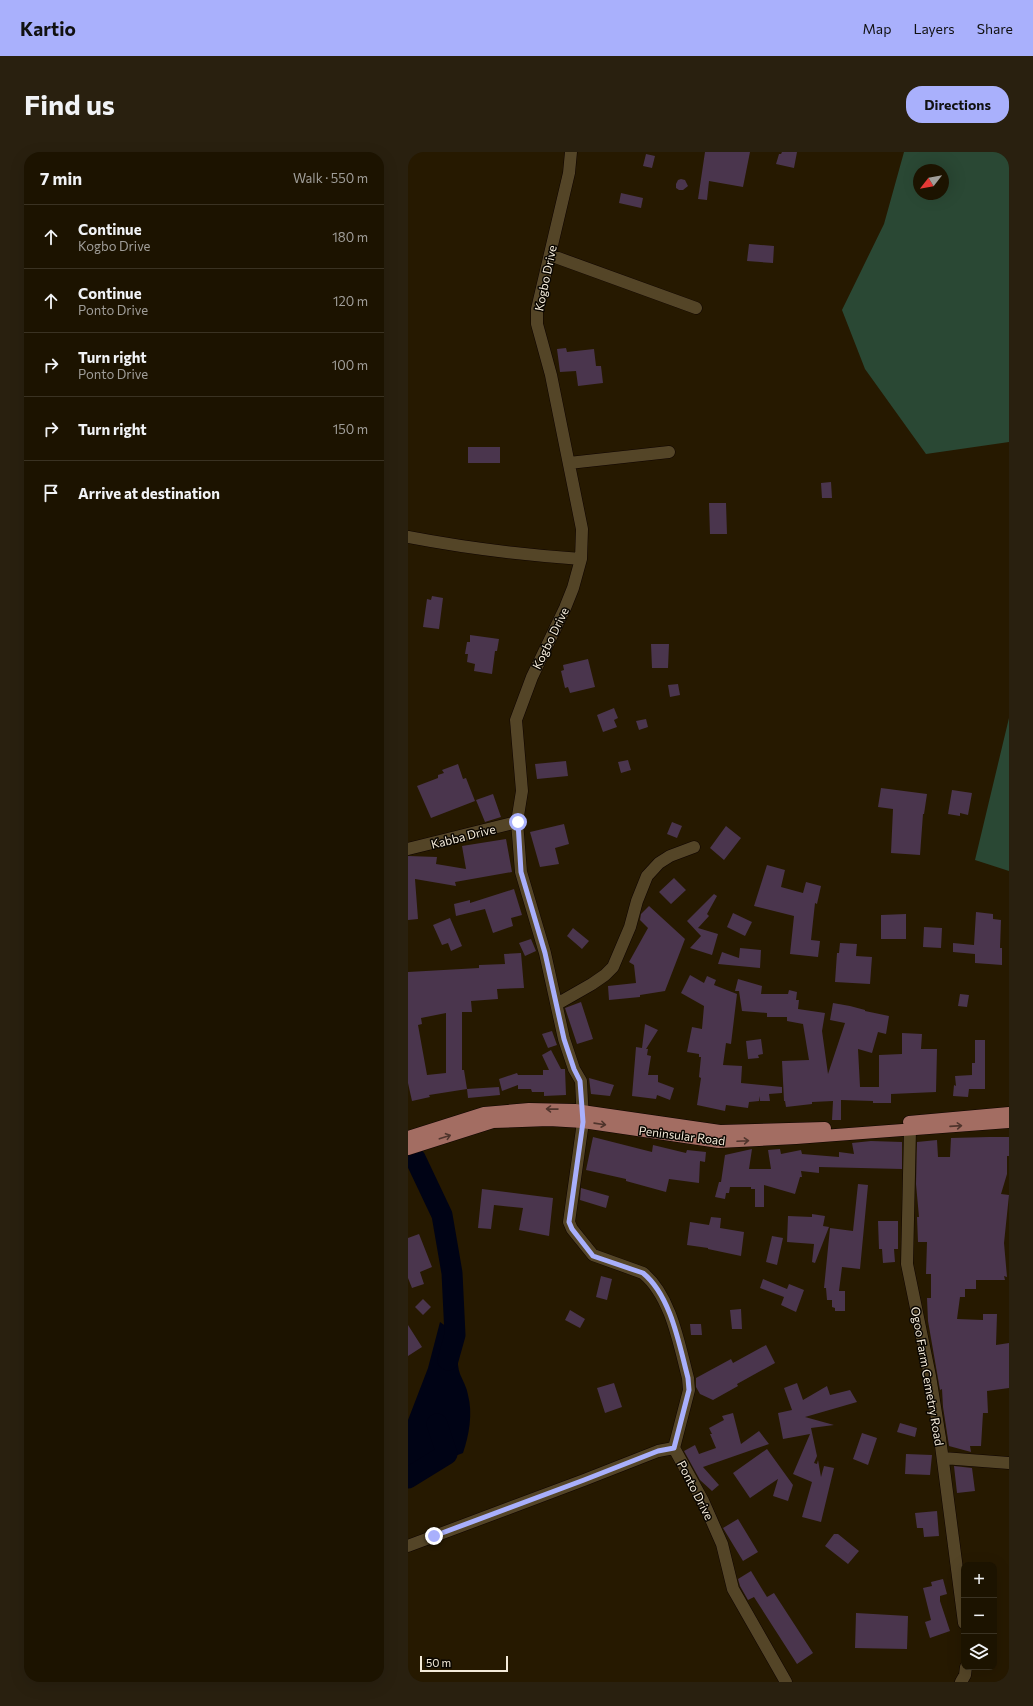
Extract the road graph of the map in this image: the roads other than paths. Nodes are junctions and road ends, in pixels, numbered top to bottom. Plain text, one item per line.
1 (571, 152) edge
2 (550, 255) junction
3 (696, 308) dead end
4 (668, 452) dead end
5 (568, 463) junction
6 (408, 537) edge
7 (581, 559) junction
8 (518, 822) junction
9 (694, 847) dead end
10 (408, 849) edge
11 (557, 1004) junction
12 (1009, 1113) edge
13 (583, 1117) junction
14 (1009, 1122) edge
15 (910, 1130) junction
16 (408, 1137) edge
17 (408, 1149) edge
18 (674, 1448) junction
19 (943, 1458) junction
20 (1009, 1463) edge
21 (408, 1546) edge
22 (961, 1599) edge
23 (966, 1670) edge
24 (786, 1682) edge
25 (961, 1682) edge

1 - 2 street, Kogbo Drive
2 - 3 street
2 - 5 street, Kogbo Drive
4 - 5 street
5 - 7 street, Kogbo Drive
6 - 7 street
7 - 8 street, Kogbo Drive
8 - 10 street, Kabba Drive
8 - 11 street, Kogbo Drive
9 - 11 street
11 - 13 street, Kogbo Drive
12 - 13 main road, Peninsular Road
13 -> 15 main road, Peninsular Road
13 -> 16 main road, Peninsular Road
17 -> 13 main road, Peninsular Road
13 - 18 street, Ponto Drive
15 -> 14 main road, Peninsular Road
15 - 19 street, Ogoo Farm Cemetry Road
18 - 21 street
18 - 24 street, Ponto Drive
19 - 20 street
19 - 22 street, Ogoo Farm Cemetry Road
23 - 25 street

